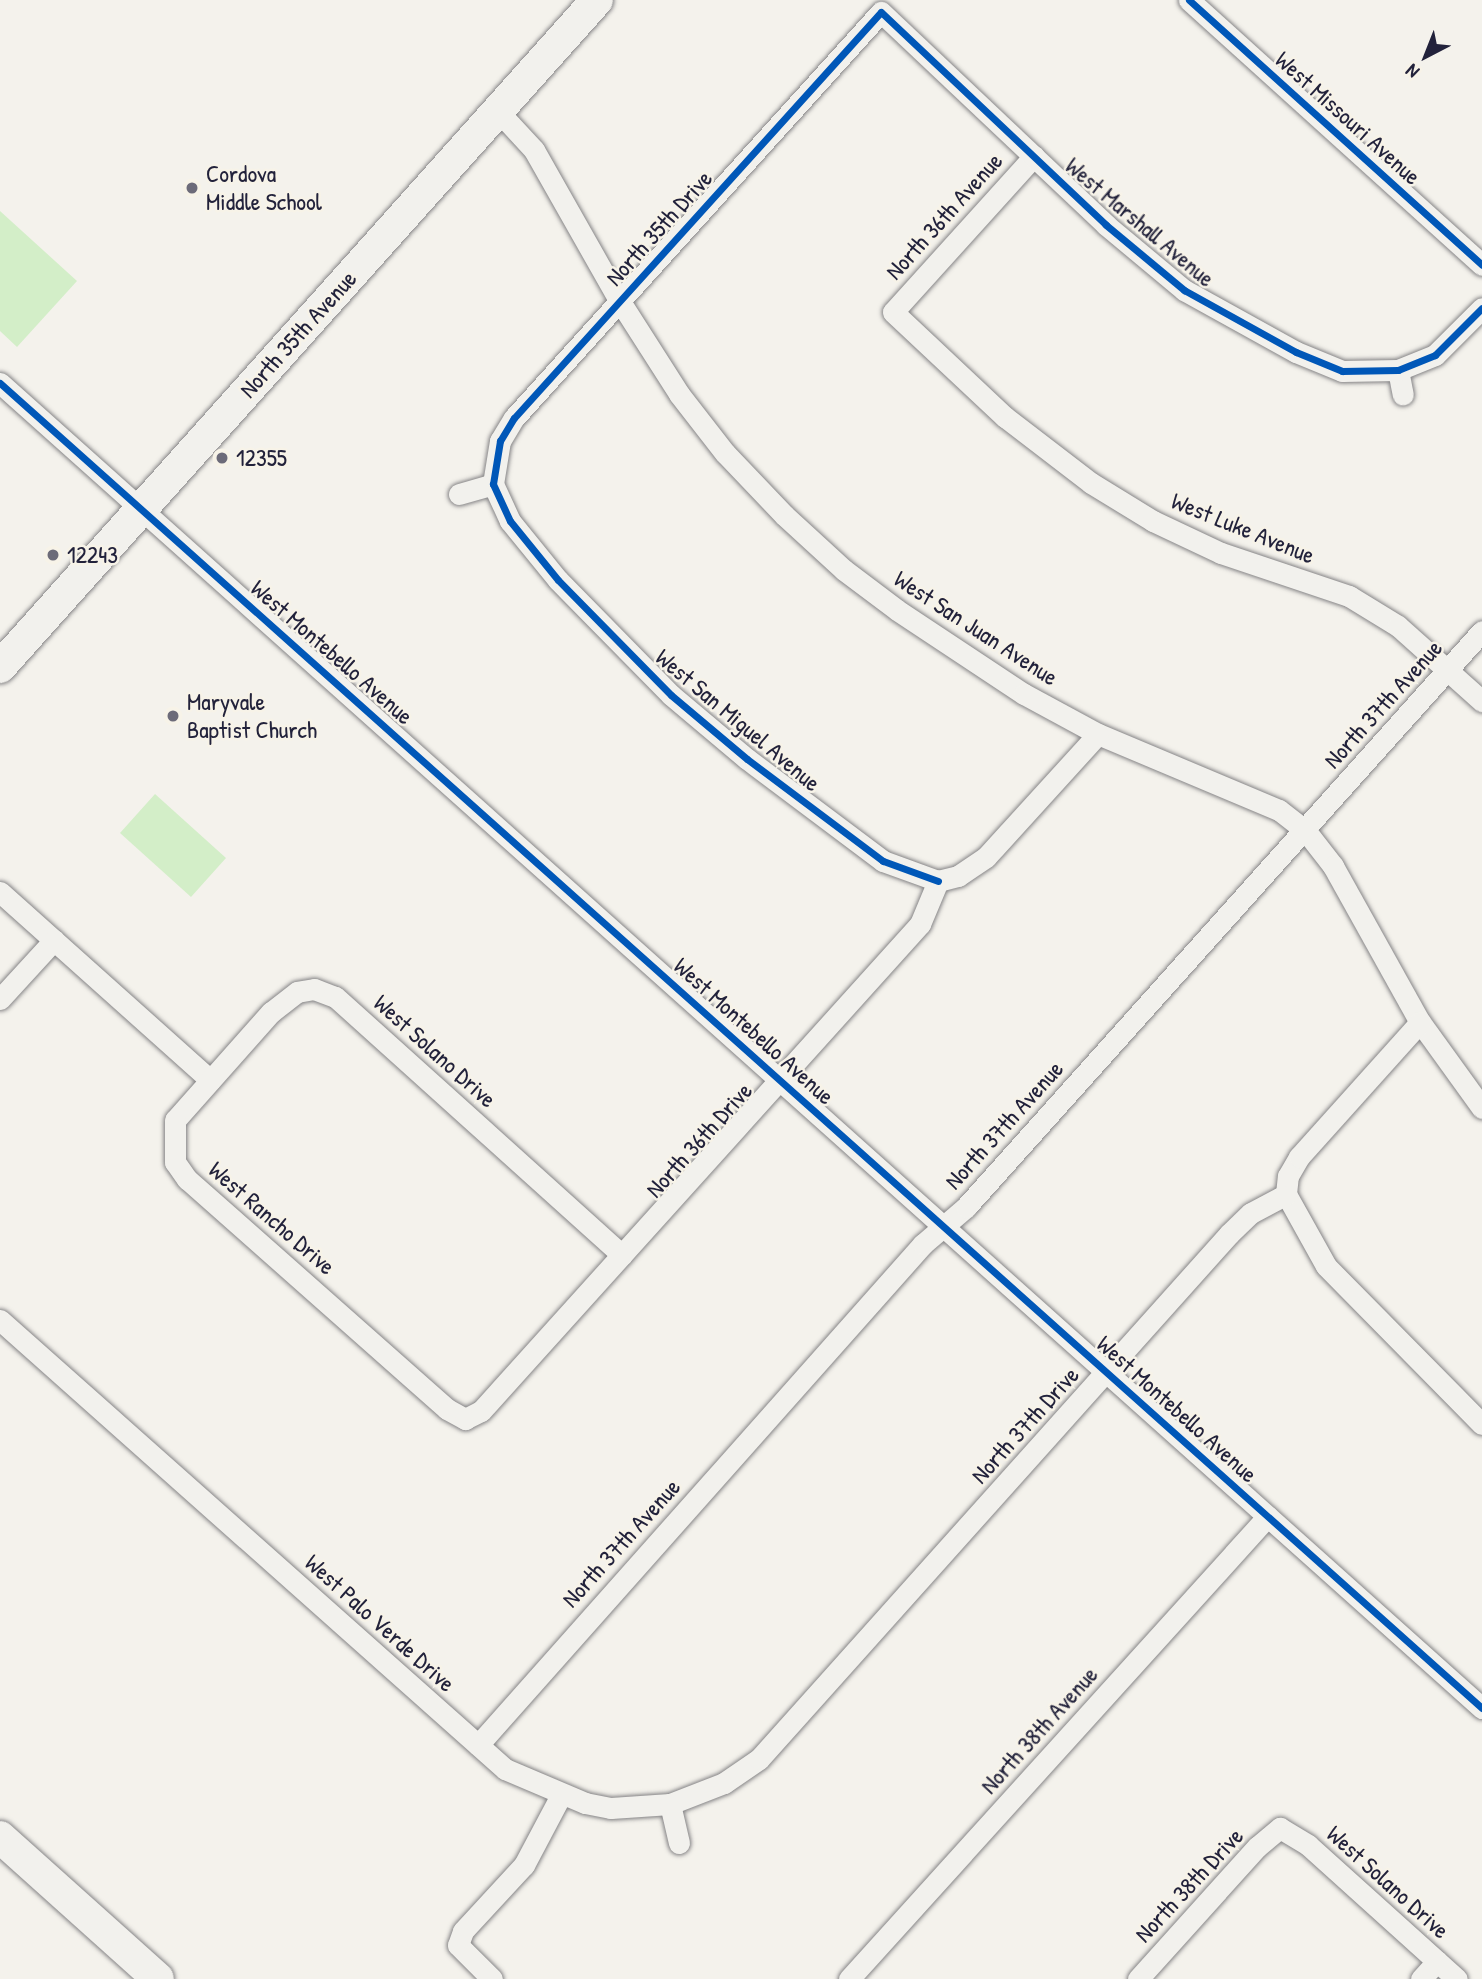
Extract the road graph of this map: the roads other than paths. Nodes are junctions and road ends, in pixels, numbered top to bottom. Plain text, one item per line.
1 (597, 0) edge
2 (1189, 0) edge
3 (881, 12) joint
4 (498, 111) junction
5 (1034, 156) junction
6 (1482, 264) edge
7 (619, 300) junction
8 (1482, 308) edge
9 (893, 312) joint
10 (1398, 370) junction
11 (0, 383) edge
12 (1403, 395) dead end
13 (493, 484) junction
14 (459, 494) dead end
15 (142, 509) junction
16 (1482, 631) edge
17 (0, 667) edge
18 (1448, 669) junction
19 (1482, 701) edge
20 (1098, 734) junction
21 (1305, 830) junction
22 (939, 881) junction
23 (0, 892) edge
24 (54, 940) junction
25 (0, 999) edge
26 (1420, 1022) junction
27 (780, 1079) junction
28 (210, 1080) junction
29 (1482, 1108) edge
30 (1286, 1194) junction
31 (943, 1227) junction
32 (622, 1255) junction
33 (0, 1320) edge
34 (1107, 1372) junction
35 (465, 1419) joint
36 (1482, 1424) edge
37 (1268, 1516) junction
38 (1482, 1708) edge
39 (478, 1745) junction
40 (561, 1795) junction
41 (670, 1804) junction
42 (1280, 1828) joint
43 (0, 1837) edge
44 (679, 1843) dead end
45 (1437, 1961) junction
46 (158, 1979) edge
47 (492, 1979) edge
48 (849, 1979) edge
49 (1138, 1979) edge
50 (1421, 1979) edge
51 (1457, 1979) edge

1 - 4 main road, North 35th Avenue
2 - 6 street, West Missouri Avenue
3 - 5 street, West Marshall Avenue
3 - 7 street, North 35th Drive
4 - 7 street, West San Juan Avenue
4 - 15 main road, North 35th Avenue
5 - 9 street, North 36th Avenue
5 - 10 street, West Marshall Avenue
7 - 13 street, North 35th Drive
7 - 20 street, West San Juan Avenue
8 - 10 street, West Marshall Avenue
9 - 18 street, West Luke Avenue
10 - 12 street
11 - 15 street, West Montebello Avenue
13 - 14 street
13 - 22 street, West San Miguel Avenue
15 - 17 main road, North 35th Avenue
15 - 27 street, West Montebello Avenue
16 - 18 street, North 37th Avenue
18 - 19 street, West Luke Avenue
18 - 21 street, North 37th Avenue
20 - 21 street, West San Juan Avenue
20 - 22 street
21 - 26 street, West San Juan Avenue
21 - 31 street, North 37th Avenue
22 - 27 street, North 36th Drive
23 - 24 street
24 - 25 street
24 - 28 street
26 - 29 street, West San Juan Avenue
26 - 30 street
27 - 31 street, West Montebello Avenue
27 - 32 street, North 36th Drive
28 - 32 street, West Solano Drive
28 - 35 street, West Rancho Drive
30 - 34 street, North 37th Drive
30 - 36 street
31 - 34 street, West Montebello Avenue
31 - 39 street, North 37th Avenue
32 - 35 street, North 36th Drive
33 - 39 street, West Palo Verde Drive
34 - 37 street, West Montebello Avenue
34 - 41 street, North 37th Drive
37 - 38 street, West Montebello Avenue
37 - 48 street, North 38th Avenue
39 - 40 street, West Palo Verde Drive
40 - 41 street, North 37th Drive
40 - 47 street
41 - 44 street
42 - 45 street, West Solano Drive
42 - 49 street, North 38th Drive
43 - 46 main road
45 - 50 street
45 - 51 street, West Solano Drive

